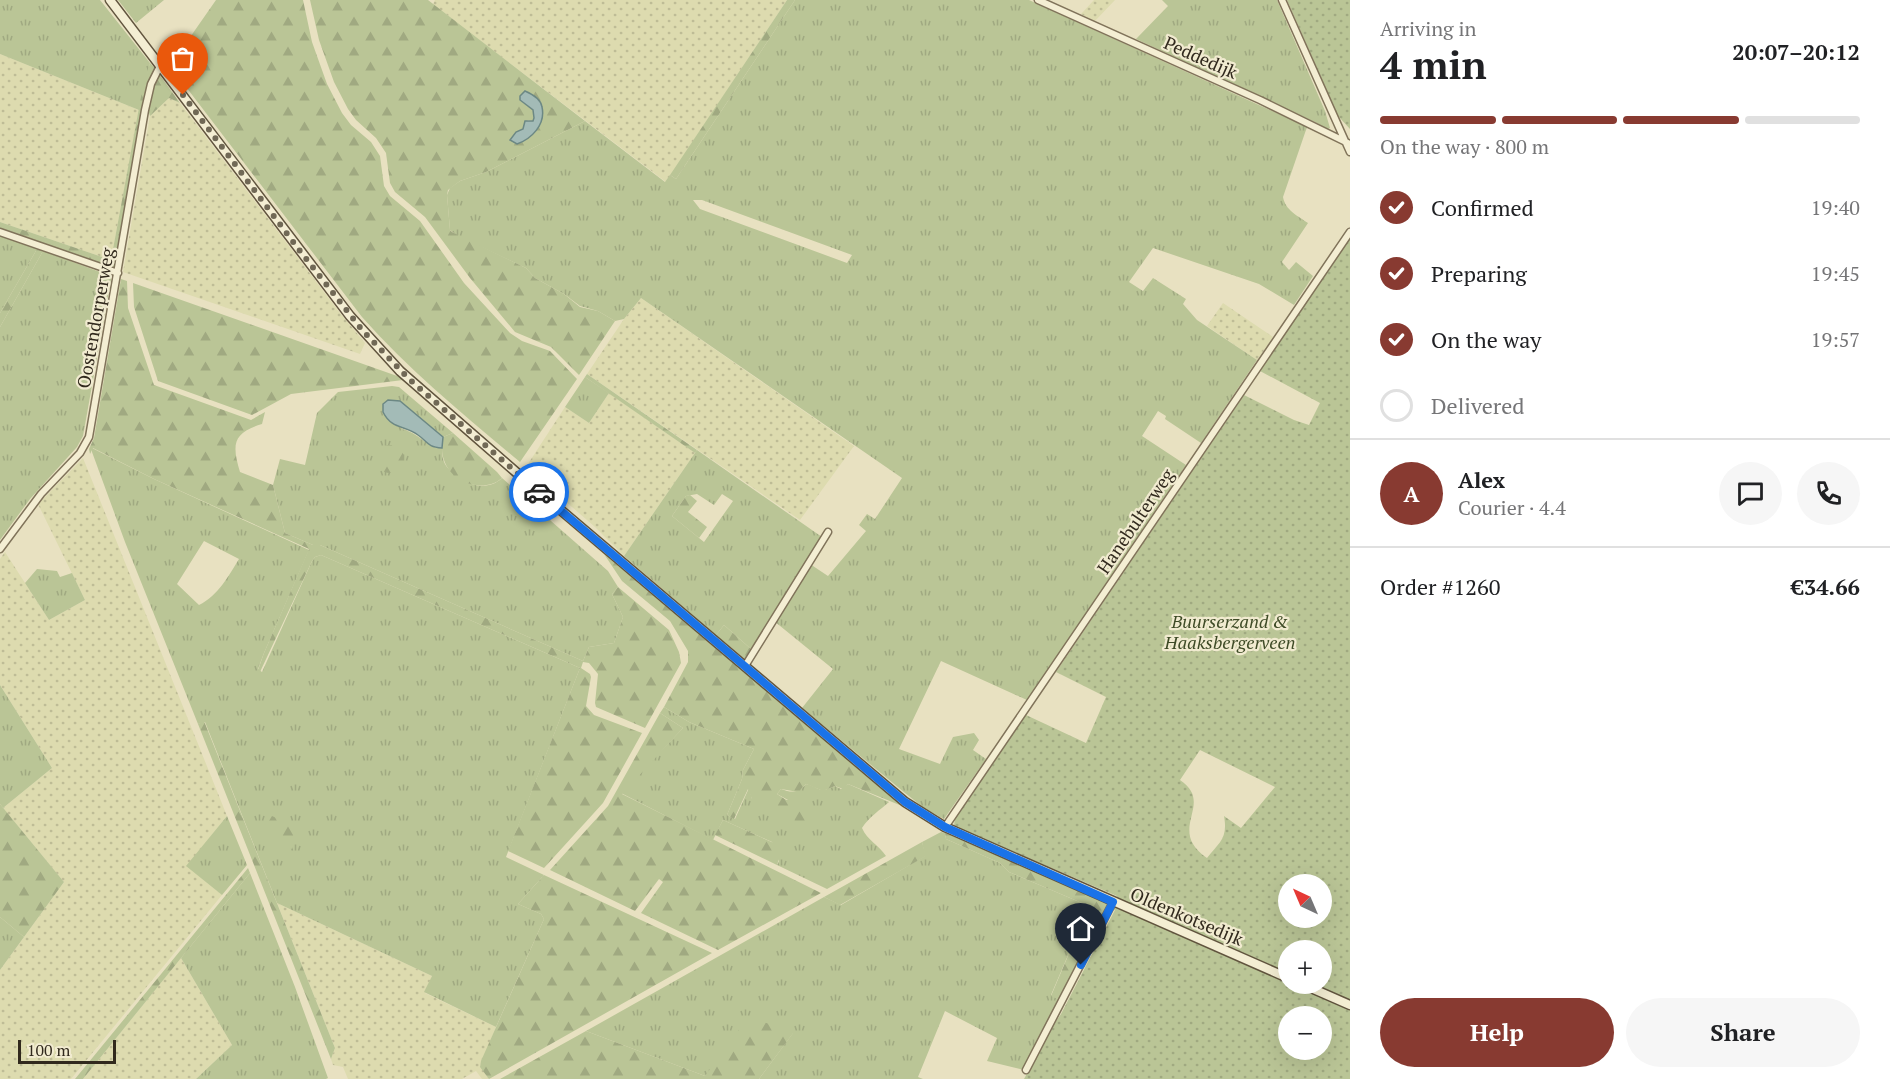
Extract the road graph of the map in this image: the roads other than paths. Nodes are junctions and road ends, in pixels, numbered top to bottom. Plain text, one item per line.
1 (110, 0) edge
2 (1038, 0) edge
3 (1282, 0) edge
4 (160, 66) junction
5 (1348, 143) edge
6 (1350, 152) edge
7 (0, 232) edge
8 (1350, 232) edge
9 (118, 273) junction
10 (828, 532) dead end
11 (0, 549) edge
12 (745, 666) junction
13 (945, 827) junction
14 (1113, 902) junction
15 (1278, 974) edge
16 (1325, 994) edge
17 (1350, 1005) edge
18 (1026, 1070) dead end

1 - 4 street, Oldenkotsedijk
2 - 5 street, Peddedijk
3 - 5 street
4 - 9 street, Oostendorperweg
4 - 12 street, Oldenkotsedijk
5 - 6 street
7 - 9 street
8 - 13 street, Hanebulterweg
9 - 11 street, Oostendorperweg
10 - 12 street
12 - 13 street, Oldenkotsedijk
13 - 14 street, Oldenkotsedijk
14 - 15 street, Oldenkotsedijk
14 - 18 street
16 - 17 street

